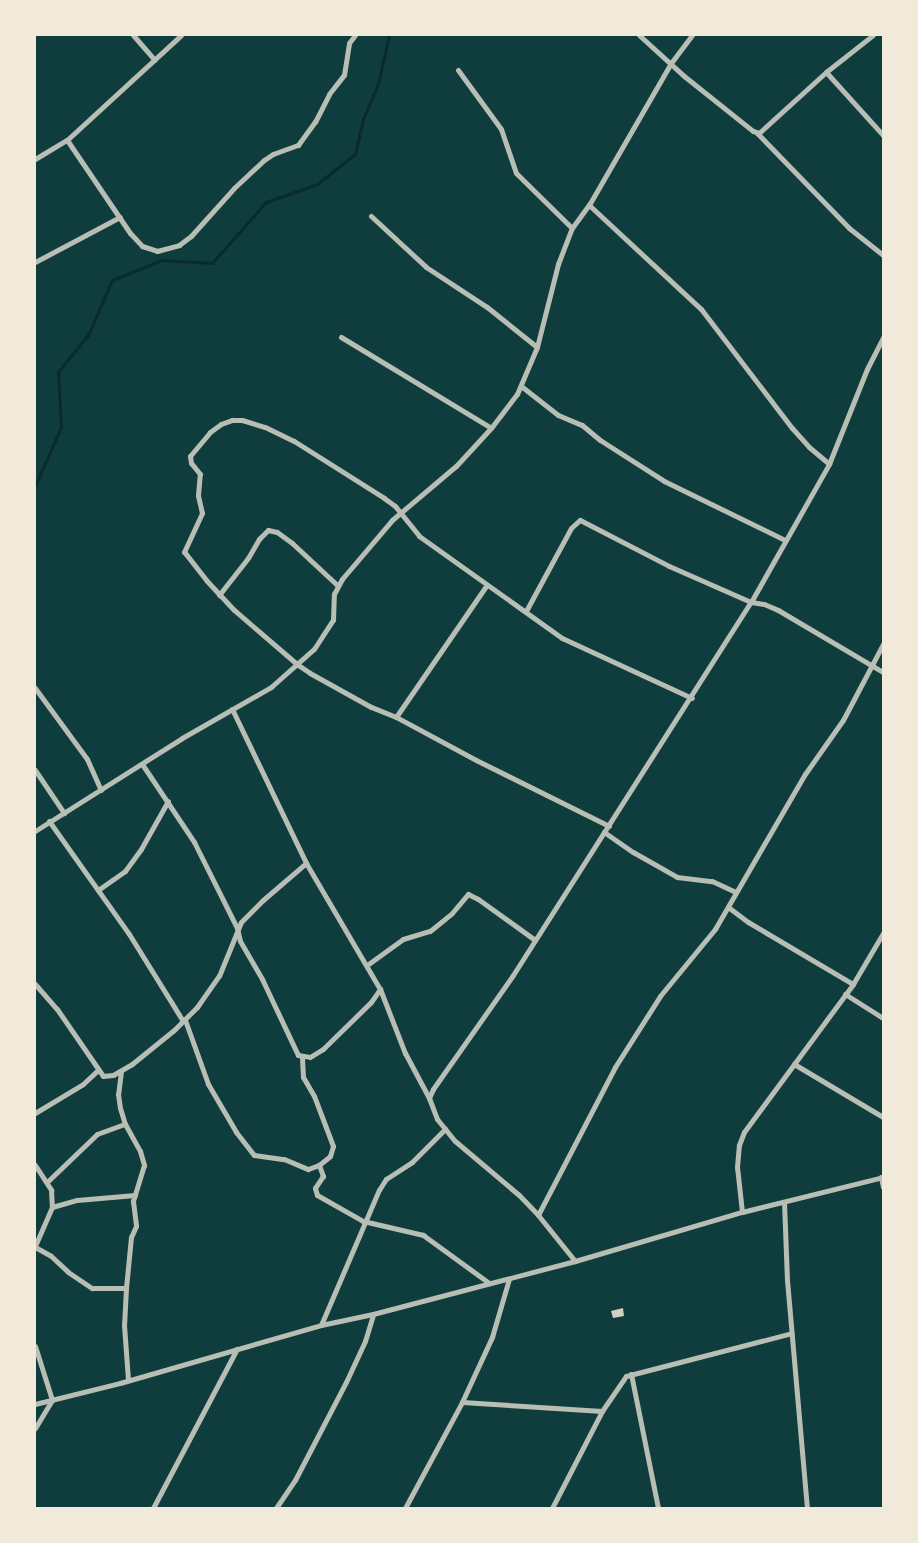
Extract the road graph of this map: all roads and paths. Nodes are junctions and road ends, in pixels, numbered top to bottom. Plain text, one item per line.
1 (133, 35) edge
2 (181, 35) edge
3 (355, 35) edge
4 (639, 35) edge
5 (692, 35) edge
6 (873, 35) edge
7 (155, 60) junction
8 (671, 63) junction
9 (458, 70) dead end
10 (826, 72) junction
11 (756, 133) junction
12 (883, 135) edge
13 (67, 140) junction
14 (35, 159) edge
15 (589, 205) junction
16 (370, 216) dead end
17 (120, 217) junction
18 (572, 228) junction
19 (883, 255) edge
20 (35, 262) edge
21 (341, 336) dead end
22 (883, 337) edge
23 (538, 346) junction
24 (521, 386) junction
25 (491, 428) junction
26 (829, 464) junction
27 (400, 512) junction
28 (785, 540) junction
29 (337, 585) junction
30 (486, 586) junction
31 (219, 595) junction
32 (752, 602) junction
33 (526, 611) junction
34 (883, 644) edge
35 (298, 665) junction
36 (872, 665) junction
37 (883, 672) edge
38 (35, 688) edge
39 (692, 698) junction
40 (232, 709) junction
41 (396, 717) junction
42 (142, 764) junction
43 (35, 770) edge
44 (101, 790) junction
45 (168, 801) junction
46 (64, 813) junction
47 (50, 821) junction
48 (609, 826) junction
49 (35, 831) edge
50 (604, 832) junction
51 (306, 863) junction
52 (98, 890) junction
53 (736, 892) junction
54 (728, 907) junction
55 (237, 928) junction
56 (883, 933) edge
57 (535, 940) junction
58 (368, 965) junction
59 (35, 984) edge
60 (852, 984) junction
61 (380, 989) junction
62 (41, 990) junction
63 (35, 992) edge
64 (845, 994) junction
65 (883, 1018) edge
66 (184, 1021) junction
67 (302, 1057) junction
68 (794, 1064) junction
69 (98, 1070) junction
70 (121, 1071) junction
71 (429, 1098) junction
72 (35, 1113) edge
73 (883, 1117) edge
74 (125, 1124) junction
75 (445, 1129) junction
76 (35, 1165) edge
77 (319, 1165) junction
78 (882, 1177) edge
79 (47, 1182) junction
80 (883, 1186) edge
81 (135, 1195) junction
82 (784, 1202) junction
83 (52, 1207) junction
84 (742, 1212) junction
85 (538, 1214) junction
86 (363, 1221) junction
87 (35, 1246) edge
88 (575, 1261) junction
89 (508, 1279) junction
90 (489, 1283) junction
91 (126, 1288) junction
92 (373, 1314) junction
93 (321, 1325) junction
94 (792, 1333) junction
95 (35, 1349) edge
96 (237, 1349) junction
97 (631, 1374) junction
98 (128, 1380) junction
99 (52, 1400) junction
100 (462, 1402) junction
101 (35, 1404) edge
102 (602, 1411) junction
103 (35, 1428) edge
104 (153, 1508) edge
105 (276, 1508) edge
106 (405, 1508) edge
107 (552, 1508) edge
108 (658, 1508) edge
109 (807, 1508) edge

1 - 7 street
2 - 7 street
3 - 17 street
4 - 8 street
5 - 8 street
6 - 10 street
7 - 13 street
8 - 11 street
8 - 15 street
9 - 18 street
10 - 11 street
10 - 12 street
11 - 19 street
13 - 14 street
13 - 17 street
15 - 18 street
15 - 26 street
16 - 23 street
17 - 20 street
18 - 23 street
21 - 25 street
22 - 26 street
23 - 24 street
24 - 25 street
24 - 28 street
25 - 27 street
26 - 28 street
27 - 29 street
27 - 30 street
27 - 31 street
28 - 32 street
29 - 31 street
29 - 35 street
30 - 33 street
30 - 41 street
31 - 35 street
32 - 33 street
32 - 36 street
32 - 39 street
33 - 39 street
34 - 36 street
35 - 40 street
35 - 41 street
36 - 37 street
36 - 53 street
38 - 44 street
39 - 48 street
40 - 42 street
40 - 51 street
41 - 48 street
42 - 44 street
42 - 45 street
43 - 46 street
44 - 46 street
45 - 52 street
45 - 55 street
46 - 47 street
47 - 49 street
47 - 52 street
48 - 50 street
50 - 53 street
50 - 57 street
51 - 55 street
51 - 58 street
52 - 66 street
53 - 54 street
54 - 60 street
54 - 85 street
55 - 66 street
55 - 67 street
56 - 60 street
57 - 58 street
57 - 71 street
58 - 61 street
59 - 62 street
60 - 64 street
61 - 67 street
61 - 71 street
62 - 63 street
62 - 69 street
64 - 65 street
64 - 68 street
66 - 70 street
66 - 77 street
67 - 77 street
68 - 73 street
68 - 84 street
69 - 70 street
69 - 72 street
70 - 74 street
71 - 75 street
74 - 79 street
74 - 81 street
75 - 85 street
75 - 86 street
76 - 79 street
77 - 86 street
78 - 80 street
78 - 82 street
79 - 83 street
81 - 83 street
81 - 91 street
82 - 84 street
82 - 94 street
83 - 87 street
84 - 88 street
85 - 88 street
86 - 90 street
86 - 93 street
87 - 91 street
88 - 89 street
89 - 90 street
89 - 100 street
90 - 92 street
91 - 98 street
92 - 93 street
92 - 105 street
93 - 96 street
94 - 97 street
94 - 109 street
95 - 99 street
96 - 98 street
96 - 104 street
97 - 102 street
97 - 108 street
98 - 99 street
99 - 101 street
99 - 103 street
100 - 102 street
100 - 106 street
102 - 107 street

